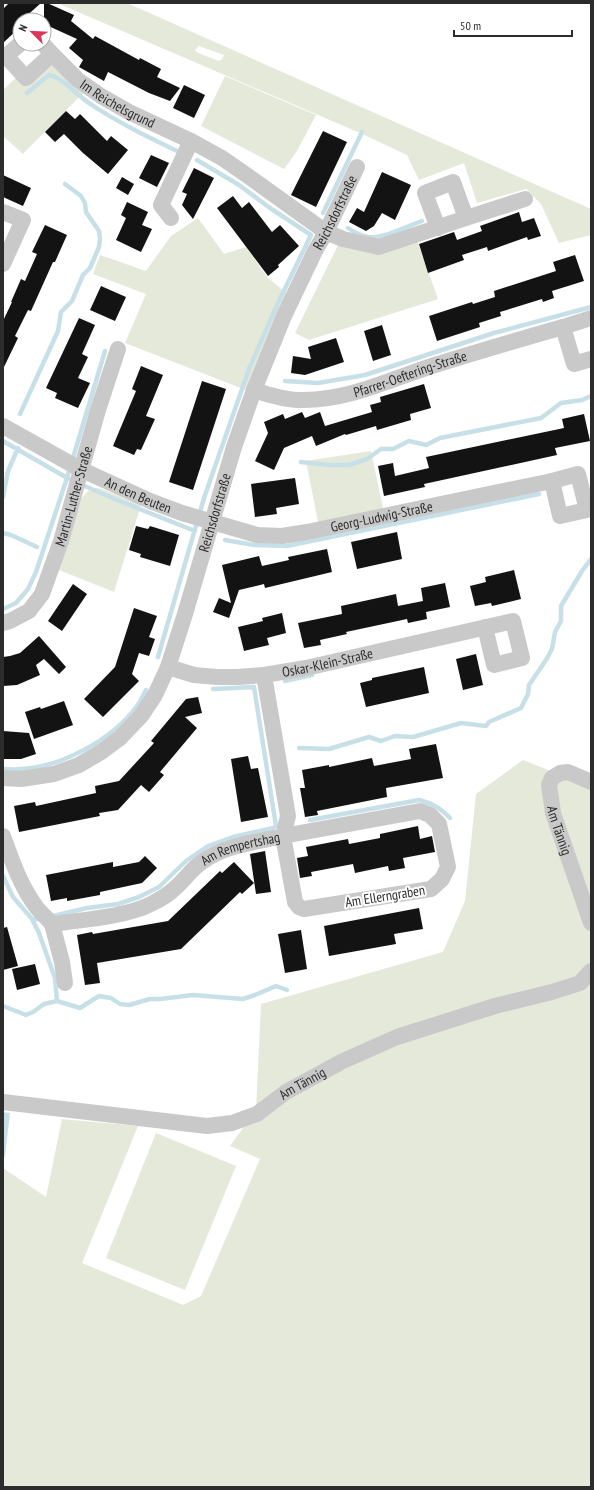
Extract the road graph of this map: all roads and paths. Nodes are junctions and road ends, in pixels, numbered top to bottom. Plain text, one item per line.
1 (12, 51) edge
2 (46, 52) edge
3 (51, 52) edge
4 (191, 141) junction
5 (357, 167) dead end
6 (525, 199) dead end
7 (3, 212) edge
8 (171, 218) dead end
9 (466, 218) junction
10 (438, 228) junction
11 (326, 232) junction
12 (7, 244) edge
13 (3, 264) edge
14 (591, 318) edge
15 (563, 326) junction
16 (118, 349) dead end
17 (591, 359) edge
18 (254, 390) junction
19 (3, 426) edge
20 (80, 469) junction
21 (552, 481) dead end
22 (212, 522) junction
23 (3, 623) edge
24 (485, 627) dead end
25 (168, 667) junction
26 (264, 674) junction
27 (3, 778) edge
28 (591, 782) edge
29 (3, 836) edge
30 (283, 836) junction
31 (591, 923) edge
32 (52, 924) junction
33 (591, 971) edge
34 (65, 983) dead end
35 (3, 1102) edge

1 - 2 street, Im Reichelsgrund
3 - 4 street, Im Reichelsgrund
4 - 8 street
4 - 11 street, Im Reichelsgrund
5 - 11 street, Reichsdorfstraße
6 - 9 street, Im Reichelsgrund
7 - 12 street
9 - 10 street, Im Reichelsgrund
9 - 10 street
10 - 11 street, Im Reichelsgrund
11 - 18 street, Reichsdorfstraße
12 - 13 street
14 - 15 street, Pfarrer-Oeftering-Straße
15 - 17 street
15 - 18 street, Pfarrer-Oeftering-Straße
16 - 20 street, Martin-Luther-Straße
18 - 22 street, Reichsdorfstraße
19 - 20 street, An den Beuten
20 - 22 street, An den Beuten
20 - 23 street, Martin-Luther-Straße
21 - 22 street, Georg-Ludwig-Straße
22 - 25 street, Reichsdorfstraße
24 - 26 street, Oskar-Klein-Straße
25 - 26 street, Oskar-Klein-Straße
25 - 27 street, Reichsdorfstraße
26 - 30 street, Am Rempertshag
28 - 31 street, Am Tännig
29 - 32 street
30 - 30 street, Am Ellerngraben
30 - 32 street, Am Rempertshag
32 - 34 street
33 - 35 street, Am Tännig

